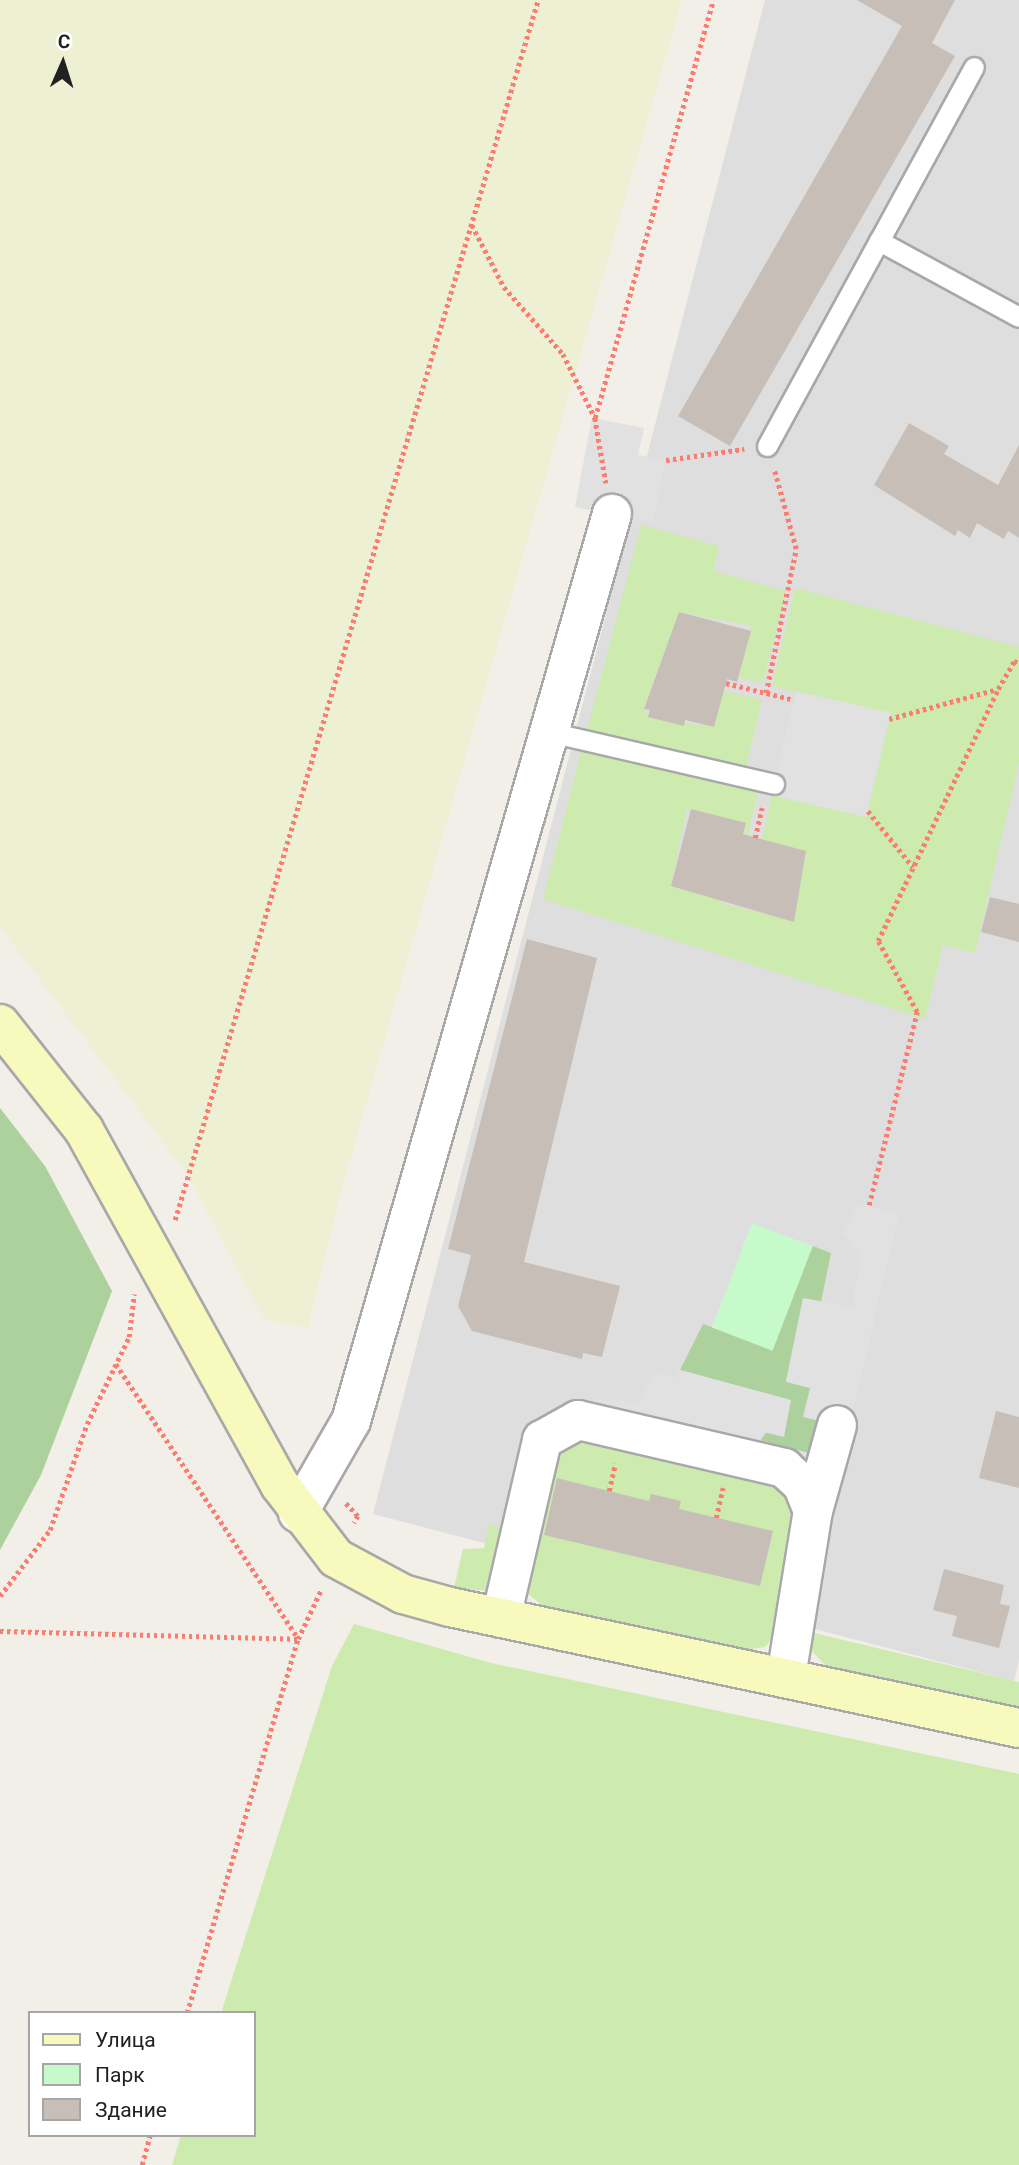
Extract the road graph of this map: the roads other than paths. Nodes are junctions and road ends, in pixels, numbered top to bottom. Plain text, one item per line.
1 (974, 67) dead end
2 (879, 241) junction
3 (1019, 317) edge
4 (767, 446) road end
5 (611, 514) road end
6 (549, 732) junction
7 (774, 784) dead end
8 (0, 1024) edge
9 (837, 1425) dead end
10 (813, 1511) junction
11 (298, 1513) junction
12 (501, 1618) junction
13 (786, 1677) junction
14 (1019, 1728) edge

1 - 2 lane
2 - 3 lane
2 - 4 lane
5 - 6 street
6 - 7 lane
6 - 11 street
8 - 11 main road
9 - 10 street
10 - 12 street
10 - 13 street
11 - 12 main road
12 - 13 main road
13 - 14 main road

